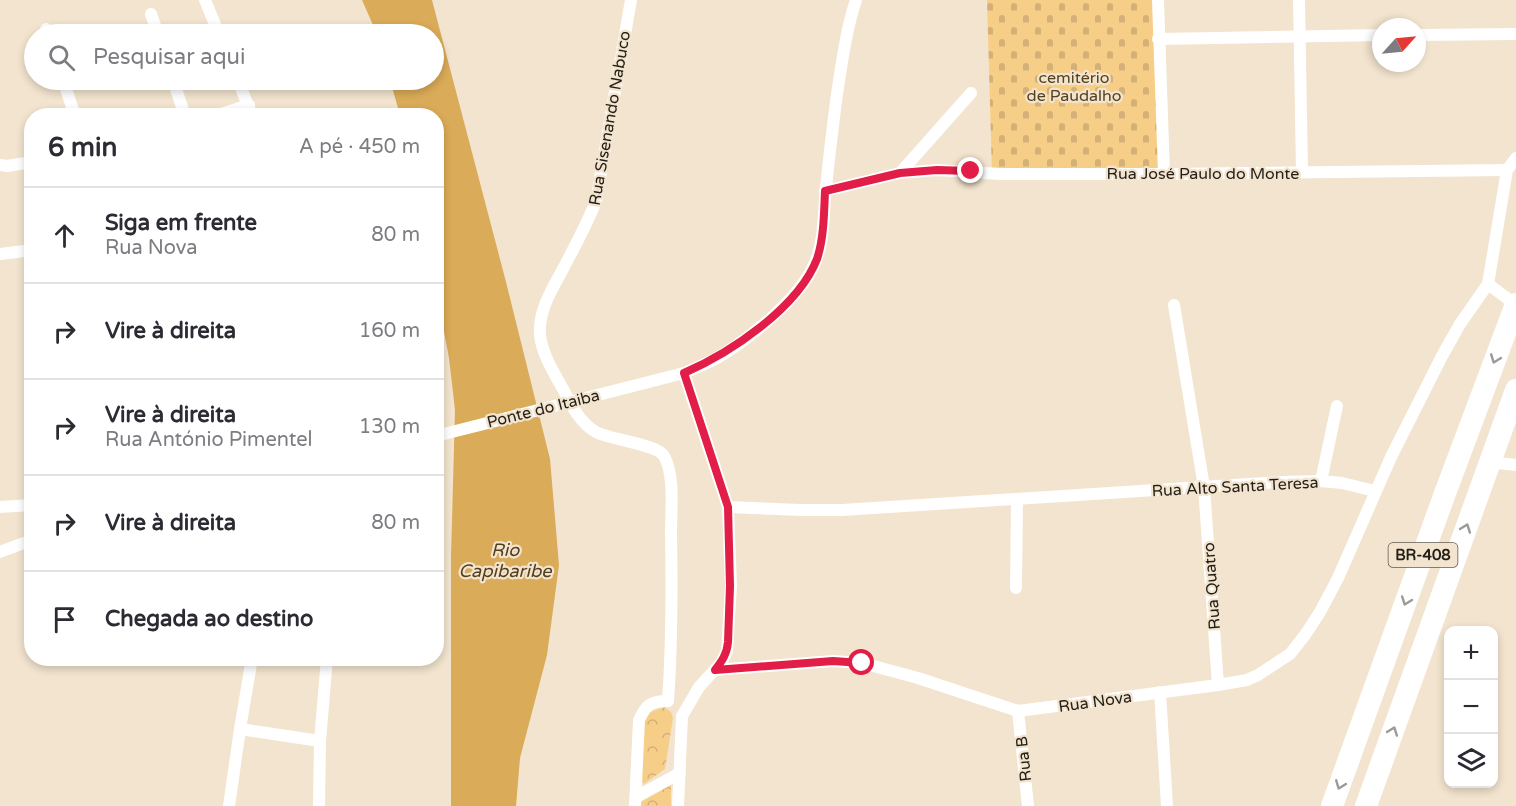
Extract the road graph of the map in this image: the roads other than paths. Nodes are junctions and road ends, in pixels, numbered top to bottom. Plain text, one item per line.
1 (205, 0) edge
2 (631, 0) edge
3 (856, 0) edge
4 (1158, 0) edge
5 (1299, 0) edge
6 (151, 14) dead end
7 (154, 24) edge
8 (215, 24) edge
9 (1516, 34) edge
10 (1300, 35) junction
11 (1372, 35) edge
12 (1426, 35) edge
13 (1158, 39) junction
14 (66, 90) edge
15 (176, 90) edge
16 (242, 90) edge
17 (971, 93) dead end
18 (72, 108) edge
19 (182, 108) edge
20 (250, 108) edge
21 (1516, 158) edge
22 (24, 163) edge
23 (0, 165) edge
24 (1507, 170) junction
25 (1302, 172) junction
26 (900, 173) junction
27 (1164, 174) junction
28 (825, 191) junction
29 (24, 251) edge
30 (0, 254) edge
31 (1488, 284) junction
32 (1516, 304) edge
33 (1174, 305) dead end
34 (684, 373) junction
35 (1516, 390) edge
36 (1337, 406) dead end
37 (444, 434) edge
38 (1490, 462) junction
39 (1516, 465) edge
40 (1322, 481) junction
41 (1204, 487) junction
42 (1375, 491) junction
43 (1017, 499) junction
44 (24, 505) edge
45 (0, 507) edge
46 (728, 507) junction
47 (24, 543) edge
48 (0, 552) edge
49 (1016, 588) dead end
50 (251, 666) edge
51 (326, 666) edge
52 (715, 670) junction
53 (1218, 685) junction
54 (1160, 692) junction
55 (668, 701) junction
56 (1018, 711) junction
57 (682, 716) junction
58 (240, 729) junction
59 (320, 741) junction
60 (680, 773) junction
61 (635, 801) edge
62 (229, 806) edge
63 (319, 806) edge
64 (678, 806) edge
65 (1028, 806) edge
66 (1167, 806) edge
67 (1332, 806) edge
68 (1366, 806) edge

1 - 8 street
2 - 55 street, Rua Sisenando Nabuco
3 - 28 street, Ponte do Itaiba
4 - 13 street
5 - 10 street
6 - 7 street
9 - 12 street
10 - 11 street
10 - 13 street
10 - 25 street
13 - 27 street
14 - 18 street
15 - 19 street
16 - 20 street
17 - 26 street
21 - 24 street
22 - 23 street
24 - 25 street, Rua José Paulo do Monte
24 - 31 street
25 - 27 street, Rua José Paulo do Monte
26 - 27 street, Rua José Paulo do Monte
26 - 28 street, Rua José Paulo do Monte
28 - 34 street, Ponte do Itaiba
29 - 30 street
31 - 32 street
31 - 42 street
32 -> 67 highway, BR-408
33 - 41 street, Rua Quatro
34 - 37 street, Ponte do Itaiba
34 - 46 street
35 - 38 highway, BR-408
36 - 40 street
38 - 39 street
68 -> 38 highway, BR-408
40 - 41 street, Rua Alto Santa Teresa
40 - 42 street, Rua Alto Santa Teresa
41 - 43 street, Rua Alto Santa Teresa
41 - 53 street, Rua Quatro
42 - 53 street, Rua Nova
43 - 46 street, Rua Alto Santa Teresa
43 - 49 street
44 - 45 street
46 - 52 street
47 - 48 street
50 - 58 street
51 - 59 street
52 - 56 street, Rua Nova
52 - 57 street
53 - 54 street, Rua Nova
54 - 56 street, Rua Nova
54 - 66 street
55 - 57 street
55 - 61 street
56 - 65 street, Rua B
57 - 60 street
58 - 59 street
58 - 62 street
59 - 63 street
60 - 61 street
60 - 64 street

